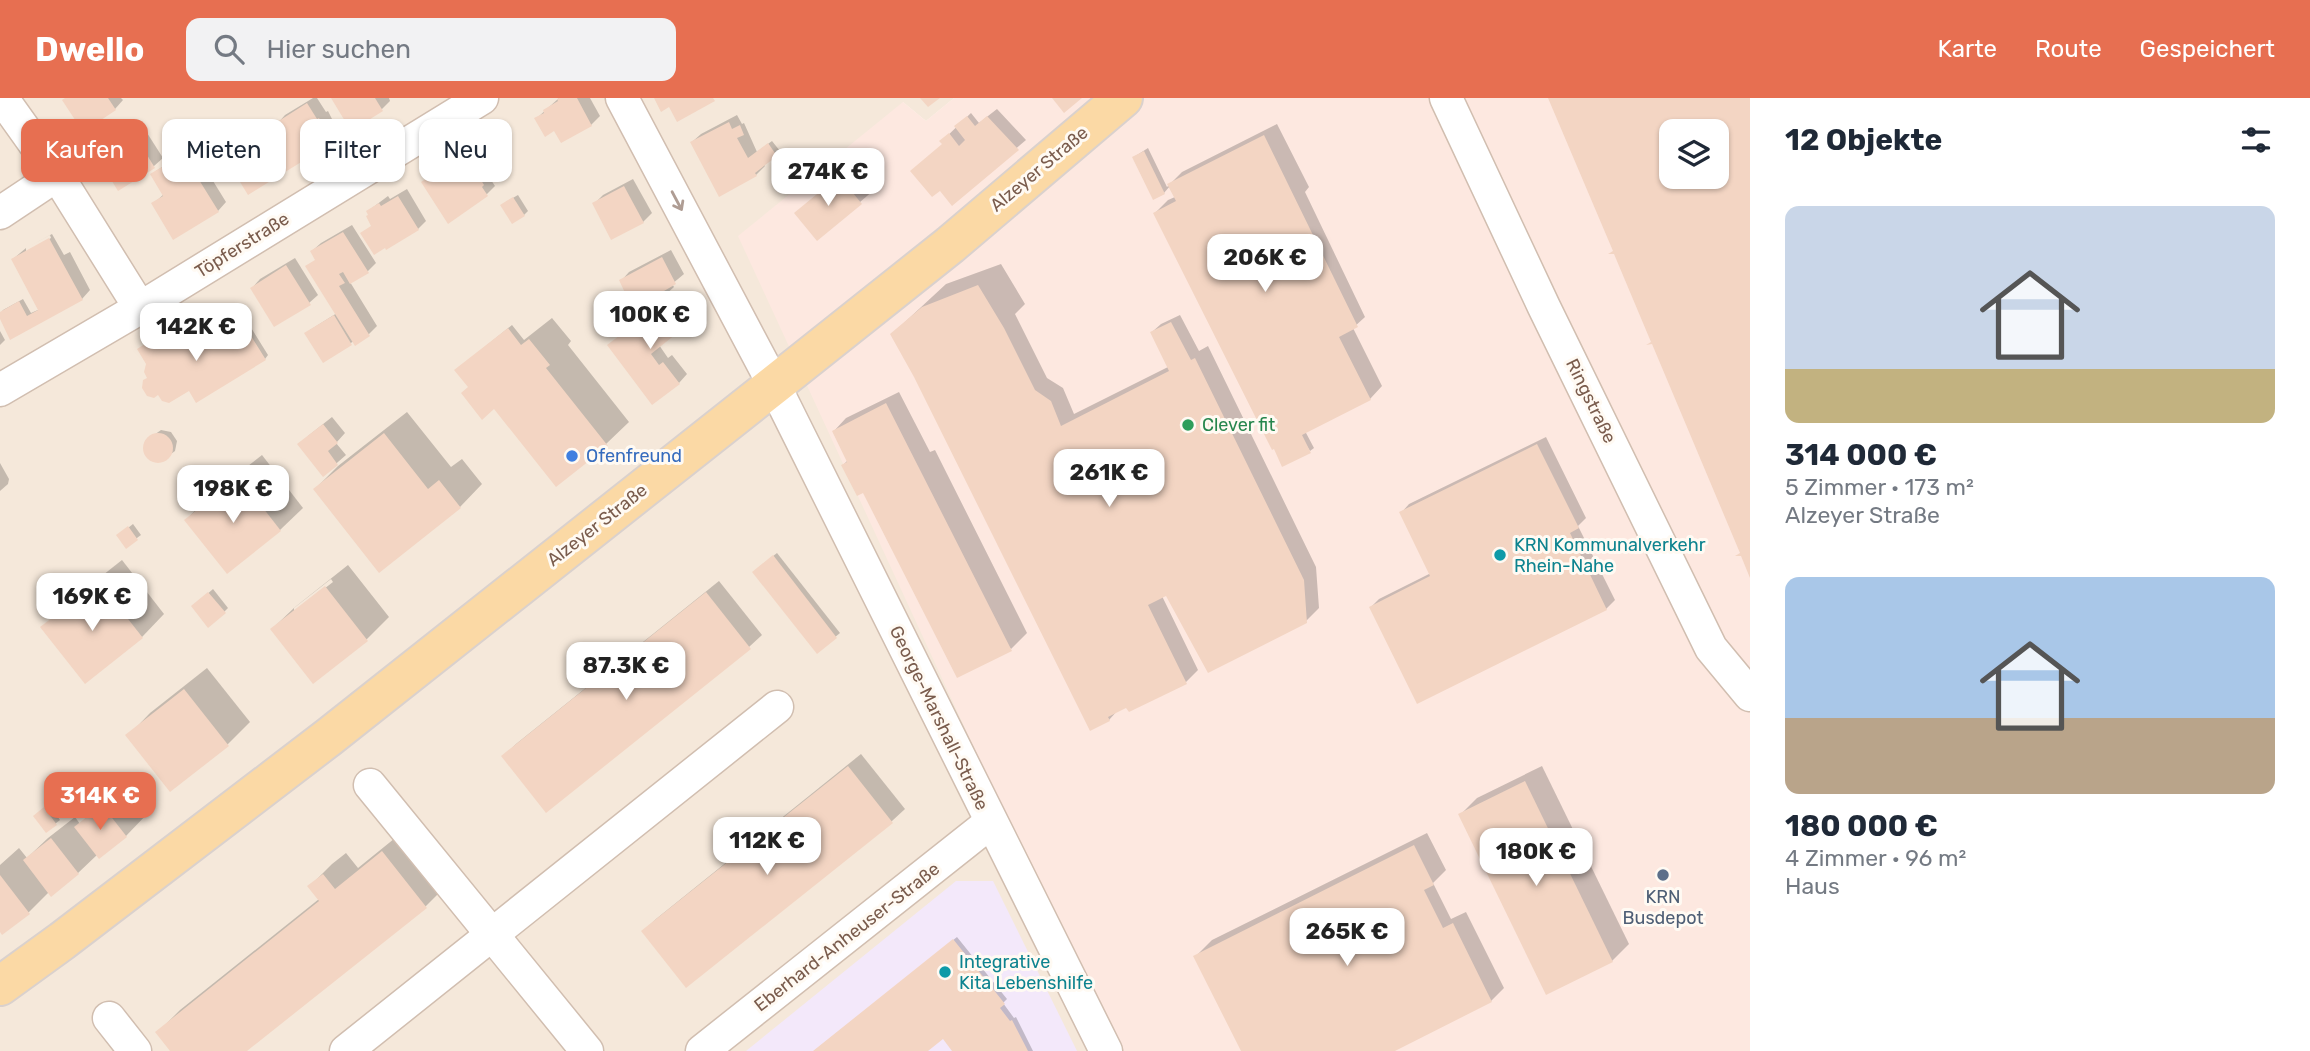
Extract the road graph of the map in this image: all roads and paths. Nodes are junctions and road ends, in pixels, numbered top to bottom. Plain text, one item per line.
1 (2, 98) edge
2 (482, 98) edge
3 (622, 98) edge
4 (1123, 98) edge
5 (1446, 98) edge
6 (21, 125) edge
7 (46, 182) edge
8 (61, 182) edge
9 (0, 213) edge
10 (140, 308) junction
11 (774, 385) junction
12 (0, 390) edge
13 (1750, 695) edge
14 (777, 707) dead end
15 (370, 785) dead end
16 (991, 822) junction
17 (492, 935) junction
18 (62, 941) junction
19 (0, 986) edge
20 (0, 997) edge
21 (109, 1018) dead end
22 (135, 1051) edge
23 (346, 1051) edge
24 (587, 1051) edge
25 (702, 1051) edge
26 (1106, 1051) edge

1 - 6 street
2 - 10 street, Töpferstraße
3 -> 11 street, George-Marshall-Straße
4 - 11 main road, Alzeyer Straße
5 - 13 street, Ringstraße
7 - 9 street
8 - 10 street
10 - 12 street, Töpferstraße
11 - 16 street, George-Marshall-Straße
11 - 18 main road, Alzeyer Straße
14 - 17 street
15 - 17 street
16 - 25 street, Eberhard-Anheuser-Straße
16 - 26 street, George-Marshall-Straße
17 - 23 street
17 - 24 street
18 - 19 main road, Alzeyer Straße
18 - 20 main road, Alzeyer Straße
21 - 22 street

